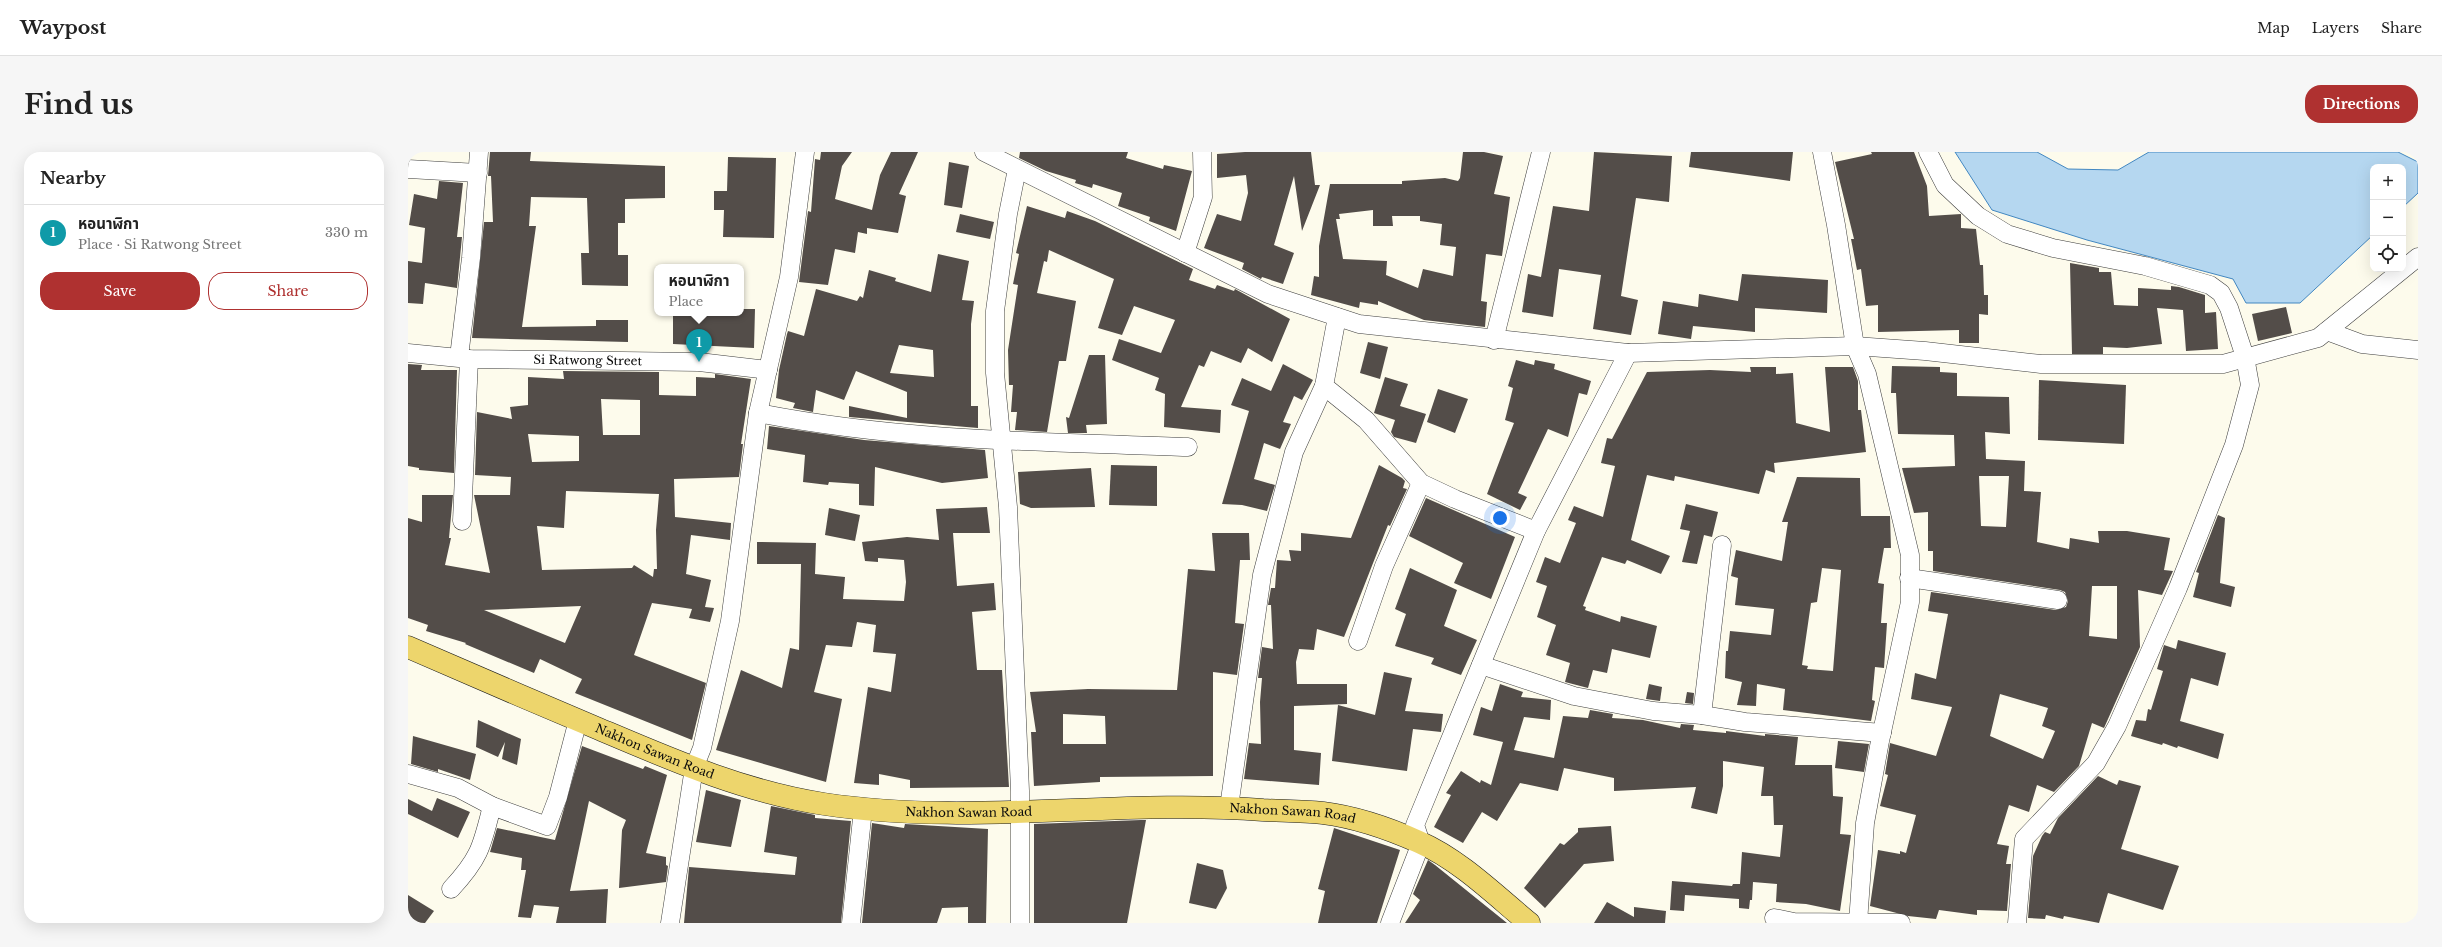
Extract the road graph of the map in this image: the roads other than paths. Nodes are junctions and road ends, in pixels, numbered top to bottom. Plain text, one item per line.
1 (479, 152) edge
2 (805, 152) edge
3 (984, 152) edge
4 (1202, 152) edge
5 (1541, 152) edge
6 (1822, 152) edge
7 (1928, 152) edge
8 (1013, 162) edge
9 (408, 169) edge
10 (478, 173) junction
11 (1184, 253) junction
12 (2418, 257) edge
13 (1337, 317) junction
14 (2326, 331) junction
15 (1494, 340) junction
16 (1855, 346) junction
17 (2418, 350) edge
18 (408, 353) edge
19 (1628, 353) junction
20 (464, 358) junction
21 (2245, 358) junction
22 (768, 370) junction
23 (1324, 386) junction
24 (758, 413) junction
25 (1001, 440) junction
26 (1188, 447) dead end
27 (1421, 483) junction
28 (462, 521) dead end
29 (1536, 531) junction
30 (1722, 545) dead end
31 (1909, 578) junction
32 (2058, 600) dead end
33 (1358, 641) dead end
34 (408, 647) edge
35 (1481, 665) junction
36 (1702, 715) junction
37 (578, 720) junction
38 (1882, 732) junction
39 (694, 768) junction
40 (408, 774) edge
41 (492, 806) junction
42 (1229, 807) junction
43 (862, 809) junction
44 (1019, 811) junction
45 (1421, 843) junction
46 (451, 889) dead end
47 (1774, 918) dead end
48 (1858, 922) edge
49 (670, 923) edge
50 (851, 923) edge
51 (1020, 923) edge
52 (1390, 923) edge
53 (1529, 923) edge
54 (1901, 923) edge
55 (2017, 923) edge

1 - 10 street
2 - 22 street
3 - 8 street
4 - 11 street
5 - 15 street
6 - 16 street
7 - 21 street
8 - 11 street
8 - 25 street
9 - 10 street
10 - 20 street
11 - 13 street
12 - 14 street
13 - 15 street
13 - 23 street
14 - 17 street
14 - 21 street
15 - 19 street
16 - 19 street
16 - 21 street
16 - 31 street
18 - 20 street, Si Ratwong Street
19 - 29 street
20 - 22 street, Si Ratwong Street
20 - 28 street
21 - 55 street
22 - 24 street
23 - 27 street
23 - 42 street
24 - 25 street
24 - 39 street
25 - 26 street
25 - 44 street
27 - 29 street
27 - 33 street
29 - 35 street
30 - 36 street
31 - 32 street
31 - 38 street
34 - 37 main road, Nakhon Sawan Road
35 - 36 street
35 - 45 street
36 - 38 street
37 - 39 main road, Nakhon Sawan Road
37 - 41 street
38 - 48 street
39 - 43 main road, Nakhon Sawan Road
39 - 49 street
40 - 41 street
41 - 46 street
42 - 44 main road, Nakhon Sawan Road
42 - 45 main road, Nakhon Sawan Road
43 - 44 main road, Nakhon Sawan Road
43 - 50 street
44 - 51 street
45 - 52 street
45 - 53 main road, Nakhon Sawan Road
47 - 48 street
48 - 54 street

